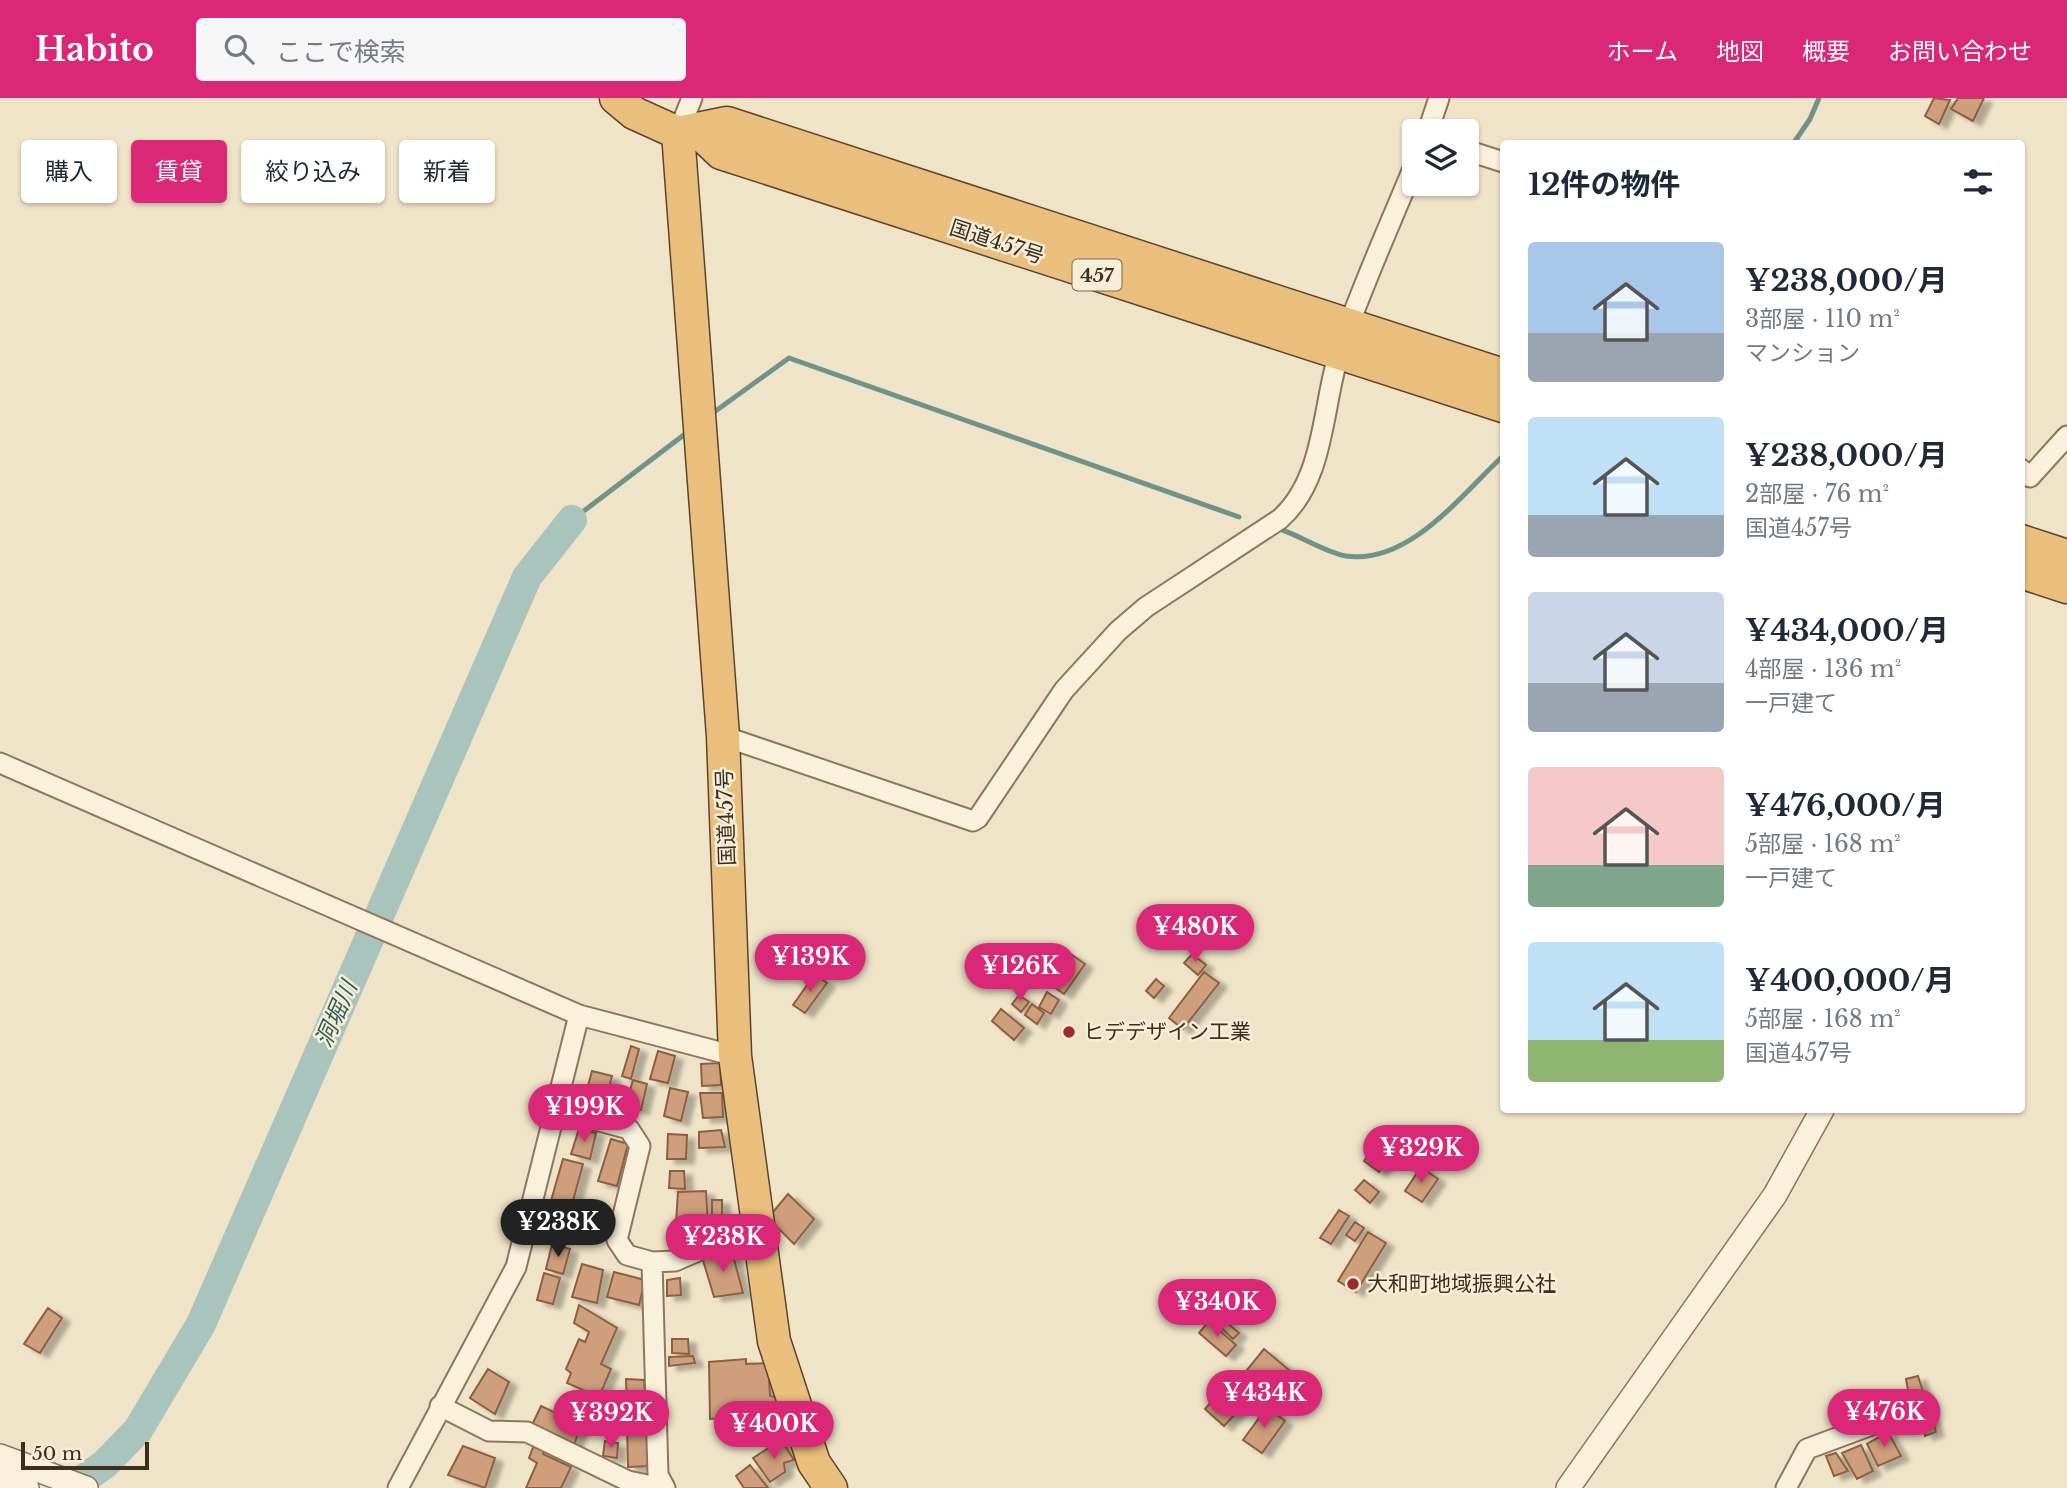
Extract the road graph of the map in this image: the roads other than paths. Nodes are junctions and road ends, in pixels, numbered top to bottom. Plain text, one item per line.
1 (616, 98) edge
2 (692, 98) edge
3 (1439, 98) edge
4 (1432, 119) edge
5 (688, 132) junction
6 (1479, 154) edge
7 (1500, 161) edge
8 (1402, 196) edge
9 (1344, 339) junction
10 (1500, 374) edge
11 (1500, 405) edge
12 (2067, 436) edge
13 (2025, 473) edge
14 (2025, 542) edge
15 (2067, 556) edge
16 (2025, 573) edge
17 (2067, 587) edge
18 (723, 736) junction
19 (0, 764) edge
20 (579, 1015) junction
21 (735, 1056) junction
22 (555, 1109) junction
23 (1820, 1113) edge
24 (757, 1226) junction
25 (652, 1262) junction
26 (440, 1406) junction
27 (1885, 1420) dead end
28 (0, 1456) edge
29 (0, 1478) edge
30 (27, 1488) edge
31 (86, 1488) edge
32 (398, 1488) edge
33 (664, 1488) edge
34 (831, 1488) edge
35 (1568, 1488) edge
36 (1786, 1488) edge

1 - 5 highway
2 - 5 street
3 - 4 street
5 - 9 highway, 国道457号 / 457
5 - 18 highway, 国道457号
6 - 7 street
8 - 9 street
9 - 10 highway, 国道457号 / 457
9 - 11 highway, 国道457号 / 457
9 - 18 street
12 - 13 street
14 - 15 highway
16 - 17 highway
18 - 21 highway, 国道457号
19 - 20 street
20 - 21 street
20 - 22 street
21 - 24 highway, 国道457号
22 - 25 street
22 - 26 street
23 - 35 street
24 - 25 street
24 - 34 highway, 国道457号
25 - 33 street
26 - 32 street
26 - 33 street
27 - 36 street
28 - 31 street
29 - 30 street

